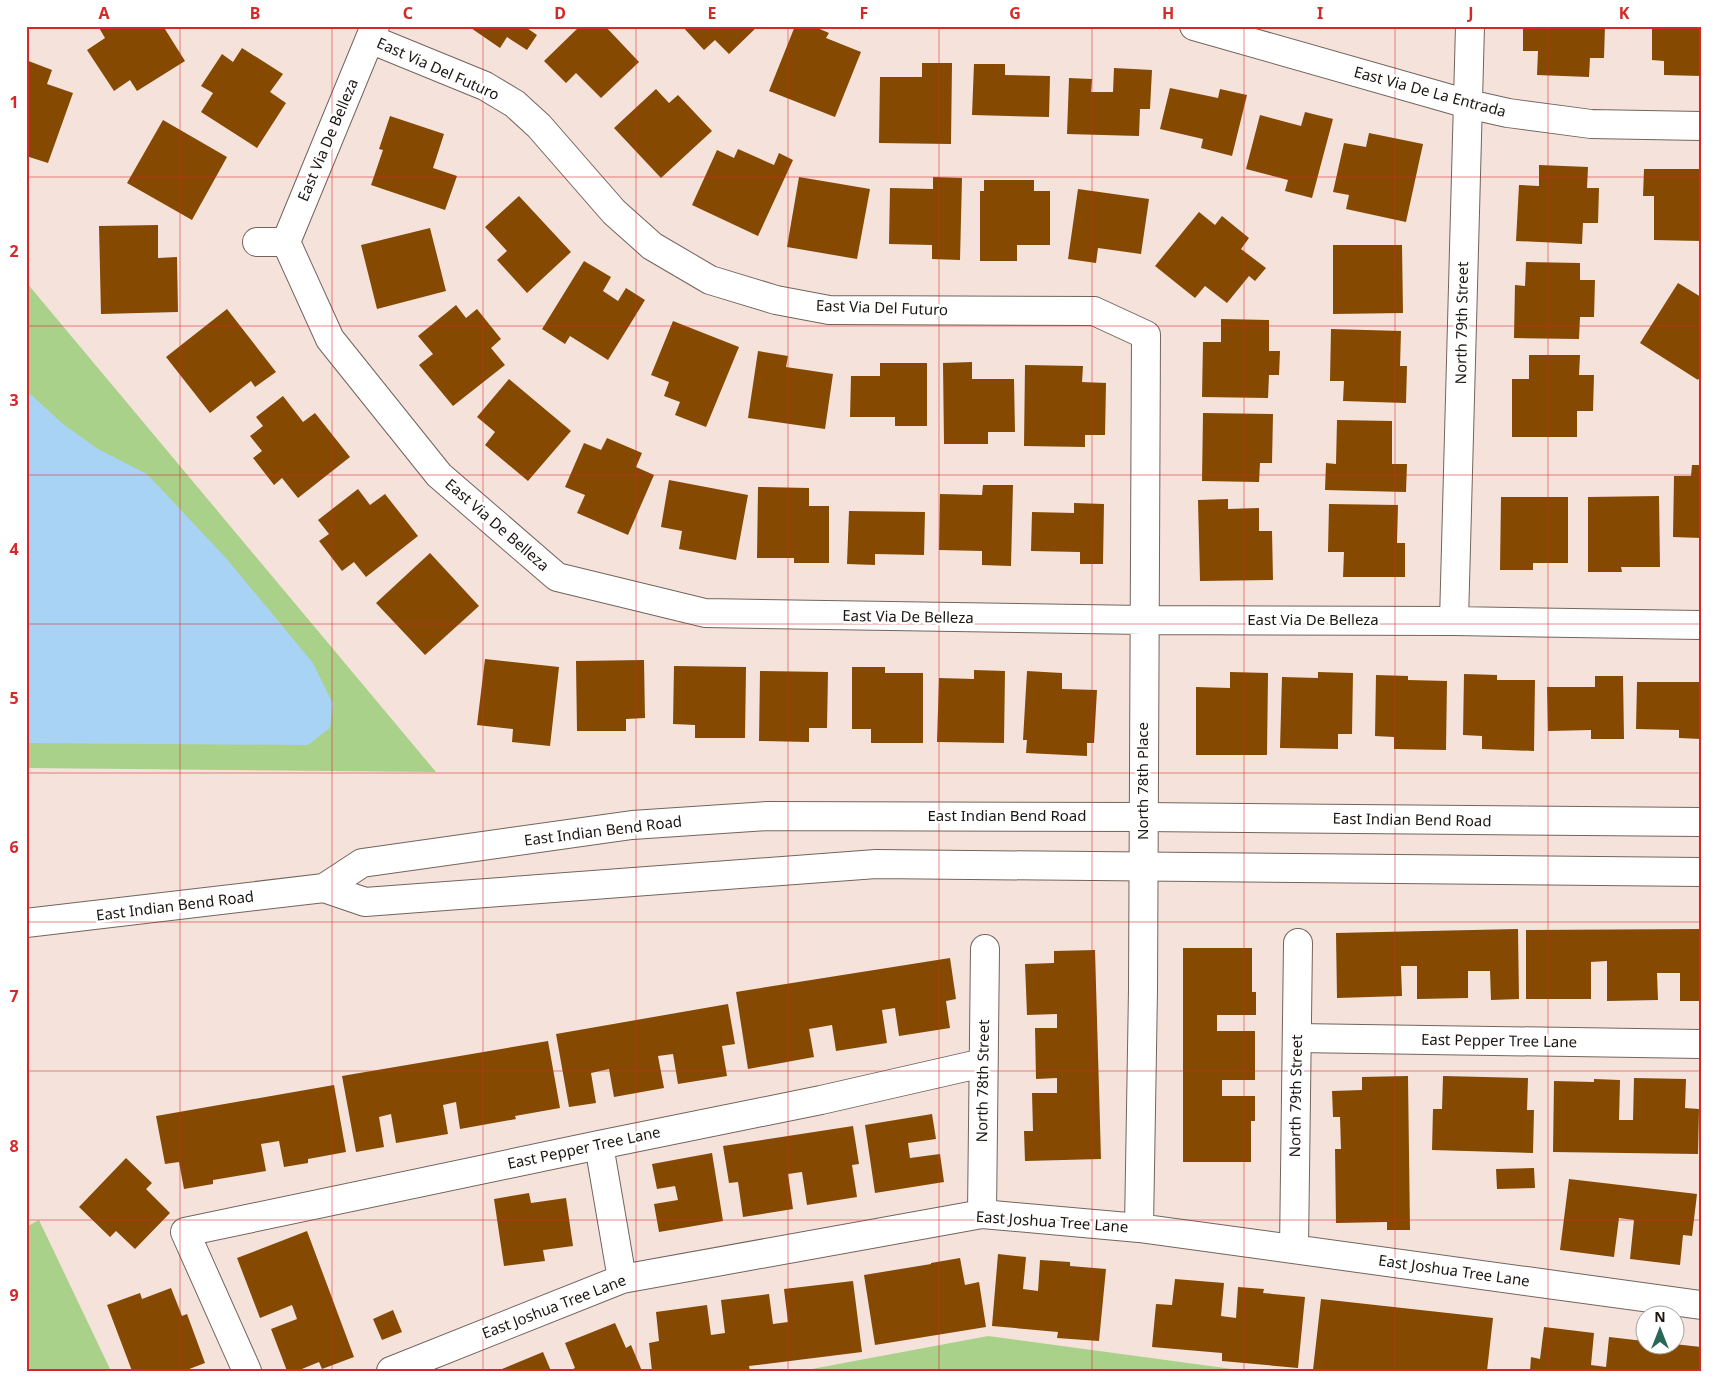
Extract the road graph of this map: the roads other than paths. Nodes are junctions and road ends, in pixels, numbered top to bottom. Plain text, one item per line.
1 (1194, 26) edge
2 (1470, 26) edge
3 (372, 33) edge
4 (1468, 104) junction
5 (1701, 126) edge
6 (257, 242) dead end
7 (286, 242) junction
8 (1146, 335) joint
9 (1144, 620) junction
10 (1454, 621) junction
11 (1701, 625) edge
12 (1143, 817) junction
13 (1701, 822) edge
14 (1143, 865) junction
15 (1701, 872) edge
16 (324, 888) junction
17 (26, 923) edge
18 (1298, 942) dead end
19 (985, 949) dead end
20 (1297, 1038) junction
21 (1701, 1044) edge
22 (983, 1063) junction
23 (599, 1144) junction
24 (982, 1214) junction
25 (1139, 1228) junction
26 (1294, 1249) junction
27 (622, 1279) junction
28 (1701, 1305) edge
29 (247, 1371) edge
30 (392, 1371) edge

1 - 4 street, East Via De La Entrada
2 - 4 street, North 79th Street
3 - 7 street, East Via De Belleza
3 - 8 street, East Via Del Futuro
4 - 5 street, East Via De La Entrada
4 - 10 street, North 79th Street
6 - 7 street
7 - 9 street, East Via De Belleza
8 - 9 street, North 78th Place
9 - 10 street, East Via De Belleza
9 - 12 street, North 78th Place
10 - 11 street, East Via De Belleza
12 - 13 street, East Indian Bend Road
12 - 14 street, North 78th Place
12 - 16 street, East Indian Bend Road
14 - 15 street, East Indian Bend Road
14 - 16 street, East Indian Bend Road
14 - 25 street, North 78th Place
16 - 17 street, East Indian Bend Road
18 - 20 street, North 79th Street
19 - 22 street, North 78th Street
20 - 21 street, East Pepper Tree Lane
20 - 26 street, North 79th Street
22 - 23 street, East Pepper Tree Lane
22 - 24 street, North 78th Street
23 - 27 street
23 - 29 street, East Pepper Tree Lane
24 - 25 street, East Joshua Tree Lane
24 - 27 street, East Joshua Tree Lane
25 - 26 street, East Joshua Tree Lane
26 - 28 street, East Joshua Tree Lane
27 - 30 street, East Joshua Tree Lane

